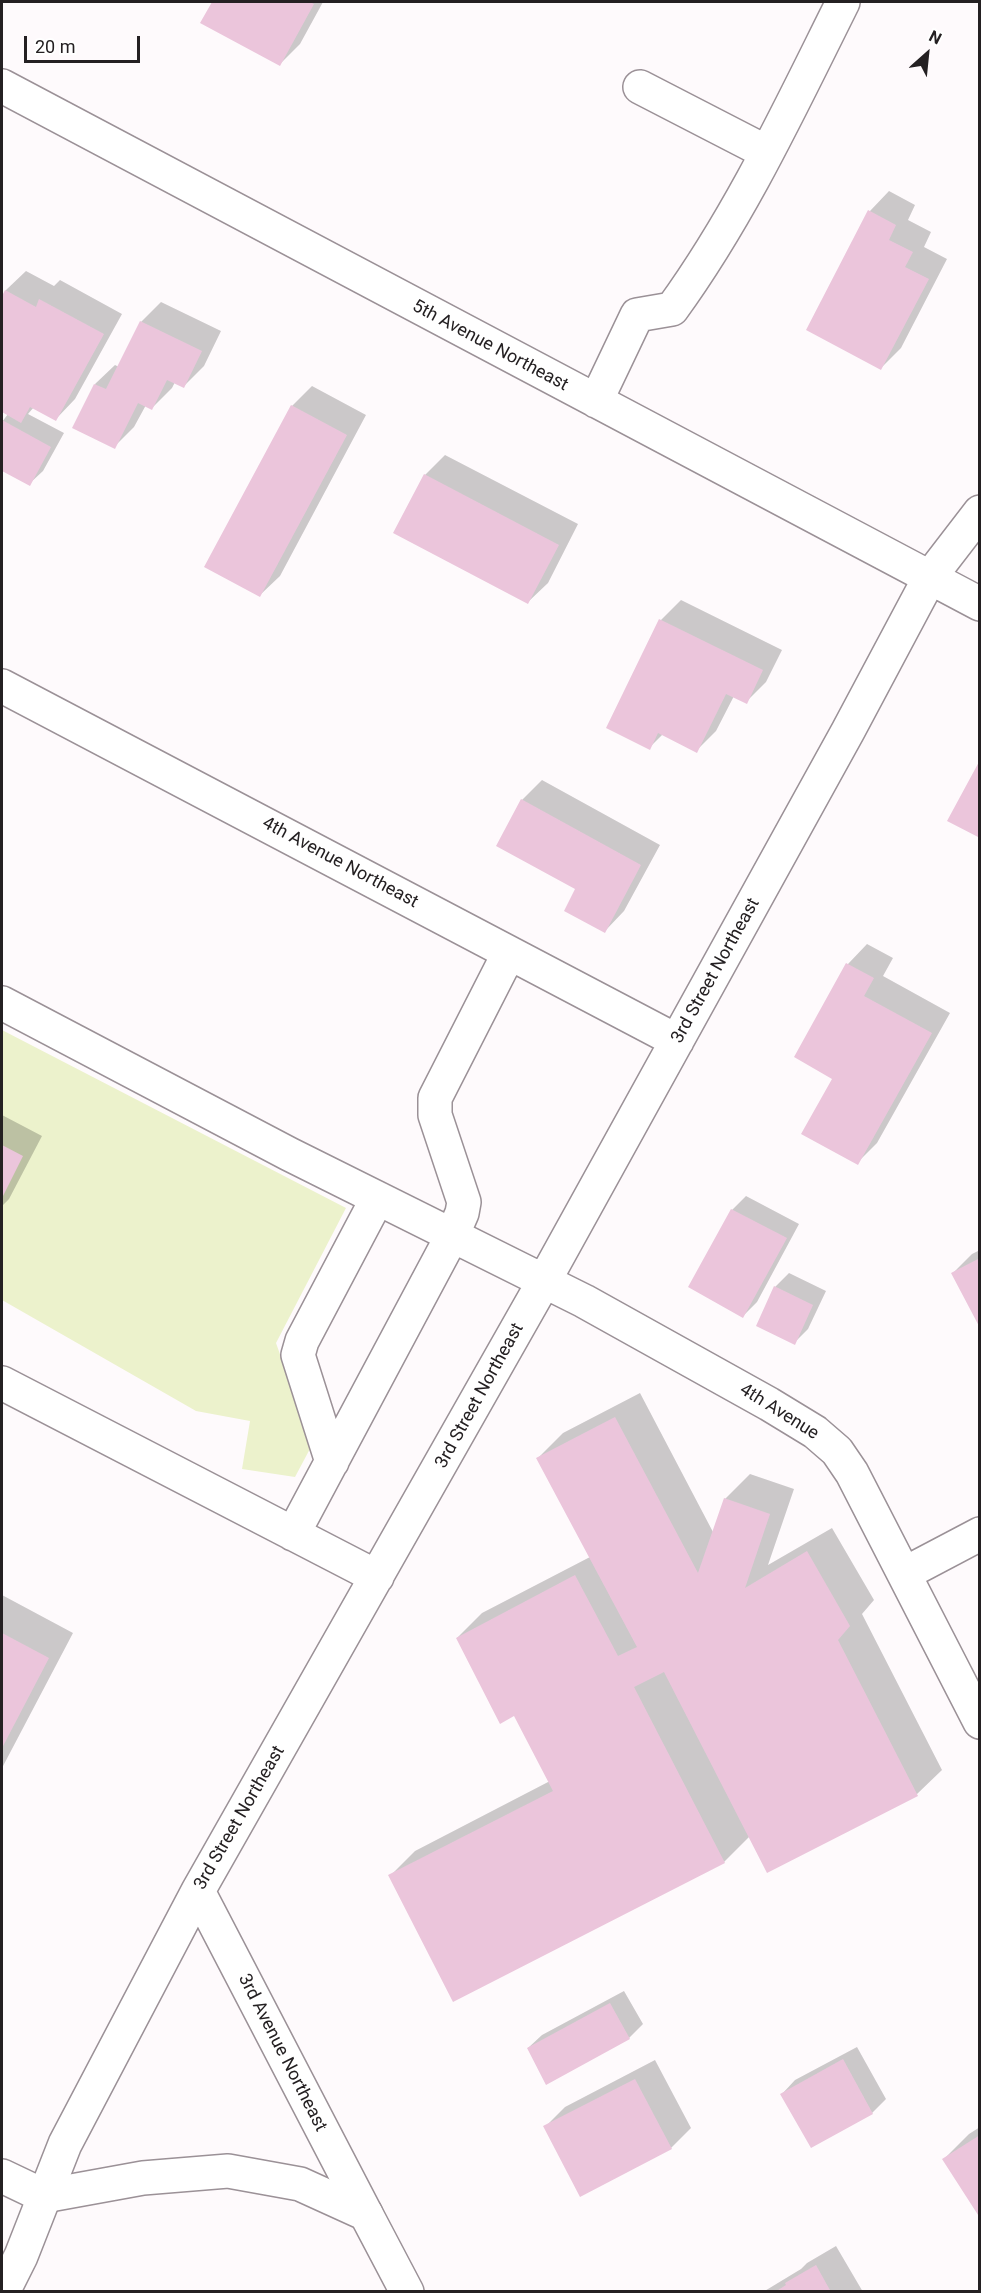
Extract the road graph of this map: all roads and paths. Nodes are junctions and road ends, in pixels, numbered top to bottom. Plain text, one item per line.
1 (843, 2) edge
2 (2, 86) edge
3 (640, 87) dead end
4 (766, 152) junction
5 (596, 401) junction
6 (980, 512) edge
7 (930, 577) junction
8 (980, 604) edge
9 (2, 686) edge
10 (509, 953) junction
11 (2, 1003) edge
12 (677, 1041) junction
13 (377, 1198) junction
14 (452, 1236) junction
15 (543, 1283) junction
16 (2, 1383) edge
17 (332, 1462) junction
18 (293, 1534) junction
19 (980, 1534) edge
20 (904, 1574) junction
21 (377, 1578) junction
22 (980, 1722) edge
23 (198, 1891) junction
24 (2, 2176) edge
25 (44, 2196) junction
26 (366, 2214) junction
27 (3, 2292) edge
28 (407, 2292) edge

1 - 4 street
2 - 5 street, 5th Avenue Northeast
3 - 4 street
4 - 5 street
5 - 7 street, 5th Avenue Northeast
6 - 7 street, 3rd Street Northeast
7 - 8 street, 5th Avenue Northeast
7 - 12 street, 3rd Street Northeast
9 - 10 street, 4th Avenue Northeast
10 - 12 street, 4th Avenue Northeast
10 - 14 street
11 - 13 street, 4th Avenue
12 - 15 street, 3rd Street Northeast
13 - 14 street, 4th Avenue
13 - 17 street
14 - 15 street, 4th Avenue
14 - 17 street
15 - 20 street, 4th Avenue
15 - 21 street, 3rd Street Northeast
16 - 18 street
17 - 18 street
18 - 21 street
19 - 20 street
20 - 22 street, 4th Avenue
21 - 23 street, 3rd Street Northeast
23 - 25 street, 3rd Street Northeast
23 - 26 street, 3rd Avenue Northeast
24 - 25 street
25 - 26 street
25 - 27 street, 3rd Street Northeast
26 - 28 street, 3rd Avenue Northeast

